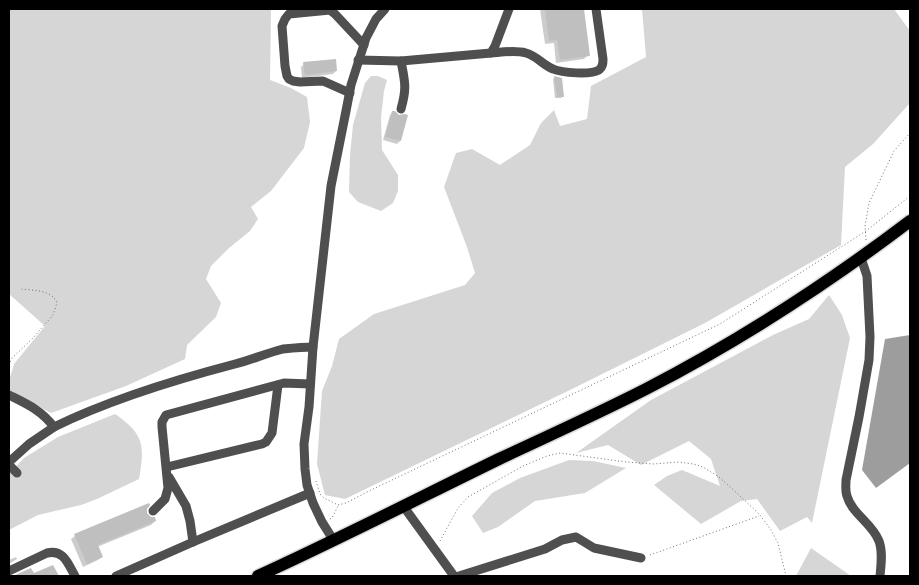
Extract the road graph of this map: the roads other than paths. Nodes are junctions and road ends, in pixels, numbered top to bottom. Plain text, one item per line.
1 (385, 9) edge
2 (509, 9) edge
3 (596, 9) edge
4 (364, 45) junction
5 (491, 53) junction
6 (358, 60) junction
7 (401, 61) junction
8 (350, 93) junction
9 (401, 109) dead end
10 (910, 221) edge
11 (866, 255) junction
12 (313, 347) junction
13 (310, 384) junction
14 (278, 385) junction
15 (9, 395) edge
16 (54, 427) junction
17 (9, 463) edge
18 (167, 471) junction
19 (17, 473) dead end
20 (310, 494) junction
21 (404, 507) junction
22 (153, 511) dead end
23 (334, 541) junction
24 (193, 542) junction
25 (641, 558) road end
26 (9, 572) edge
27 (75, 576) edge
28 (116, 576) edge
29 (258, 576) edge
30 (454, 576) edge
31 (459, 576) edge
32 (880, 576) edge

1 - 4 street
2 - 5 street
3 - 5 street
4 - 6 street
4 - 8 street
5 - 7 street
6 - 7 street
6 - 8 street
7 - 9 street
8 - 12 street
10 - 11 highway
11 - 21 highway
11 - 32 street
12 - 13 street
12 - 16 street
13 - 14 street
13 - 20 street
14 - 18 street
14 - 18 street
15 - 16 street
16 - 17 street
17 - 19 street
18 - 22 street
18 - 24 street
20 - 23 street
20 - 24 street
21 - 23 highway
21 - 30 street
23 - 29 highway
24 - 28 street
25 - 31 street
26 - 27 street

